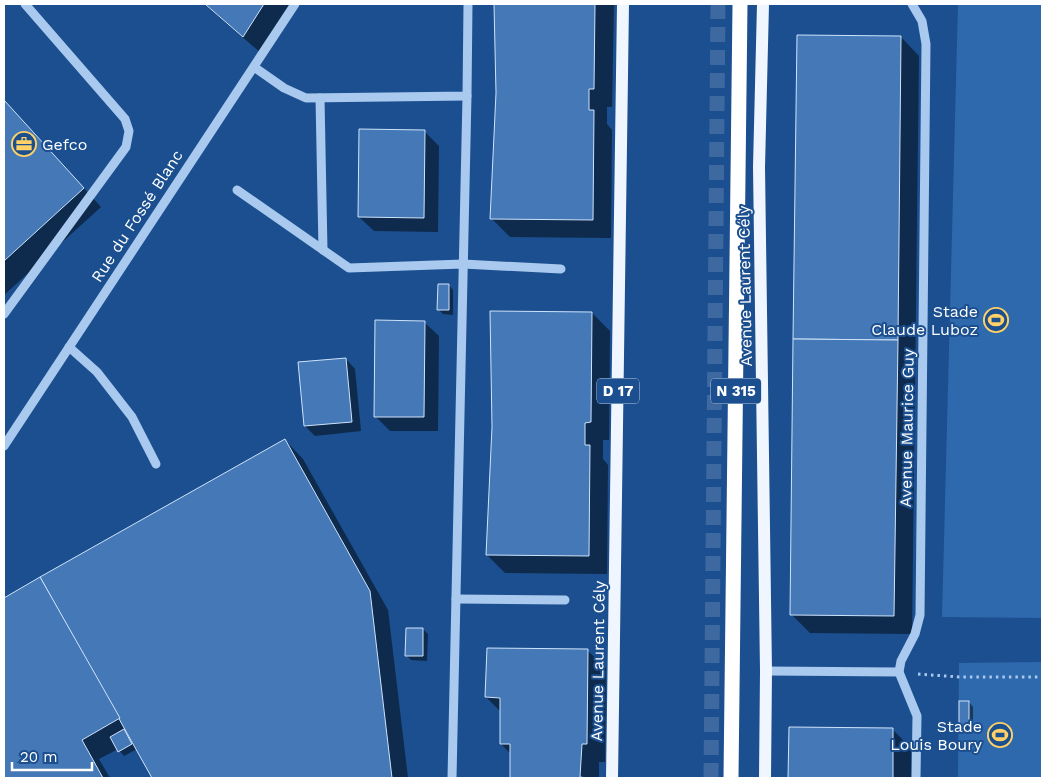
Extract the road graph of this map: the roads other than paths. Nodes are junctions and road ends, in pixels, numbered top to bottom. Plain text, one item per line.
1 (25, 4) edge
2 (295, 4) edge
3 (468, 4) edge
4 (623, 4) edge
5 (740, 4) edge
6 (763, 4) edge
7 (912, 4) edge
8 (254, 67) junction
9 (467, 96) junction
10 (320, 98) junction
11 (237, 190) dead end
12 (323, 250) junction
13 (463, 264) junction
14 (561, 269) dead end
15 (4, 314) edge
16 (68, 347) junction
17 (4, 446) edge
18 (156, 464) dead end
19 (456, 599) junction
20 (565, 600) dead end
21 (766, 672) junction
22 (899, 672) junction
23 (452, 778) edge
24 (612, 778) edge
25 (731, 778) edge
26 (765, 778) edge
27 (916, 778) edge

1 - 15 street
2 - 8 street, Rue du Fossé Blanc
3 - 9 street
4 - 24 main road, Avenue Laurent Cély / D 17
5 - 25 highway, N 315
6 - 21 main road, Avenue Laurent Cély
7 - 22 street, Avenue Maurice Guy
8 - 10 street
8 - 16 street, Rue du Fossé Blanc
9 - 10 street
9 - 13 street
10 - 12 street
11 - 12 street
12 - 13 street
13 - 14 street
13 - 19 street
16 - 17 street, Rue du Fossé Blanc
16 - 18 street
19 - 20 street
19 - 23 street
21 - 22 street
21 - 26 main road, Avenue Laurent Cély
22 - 27 street

